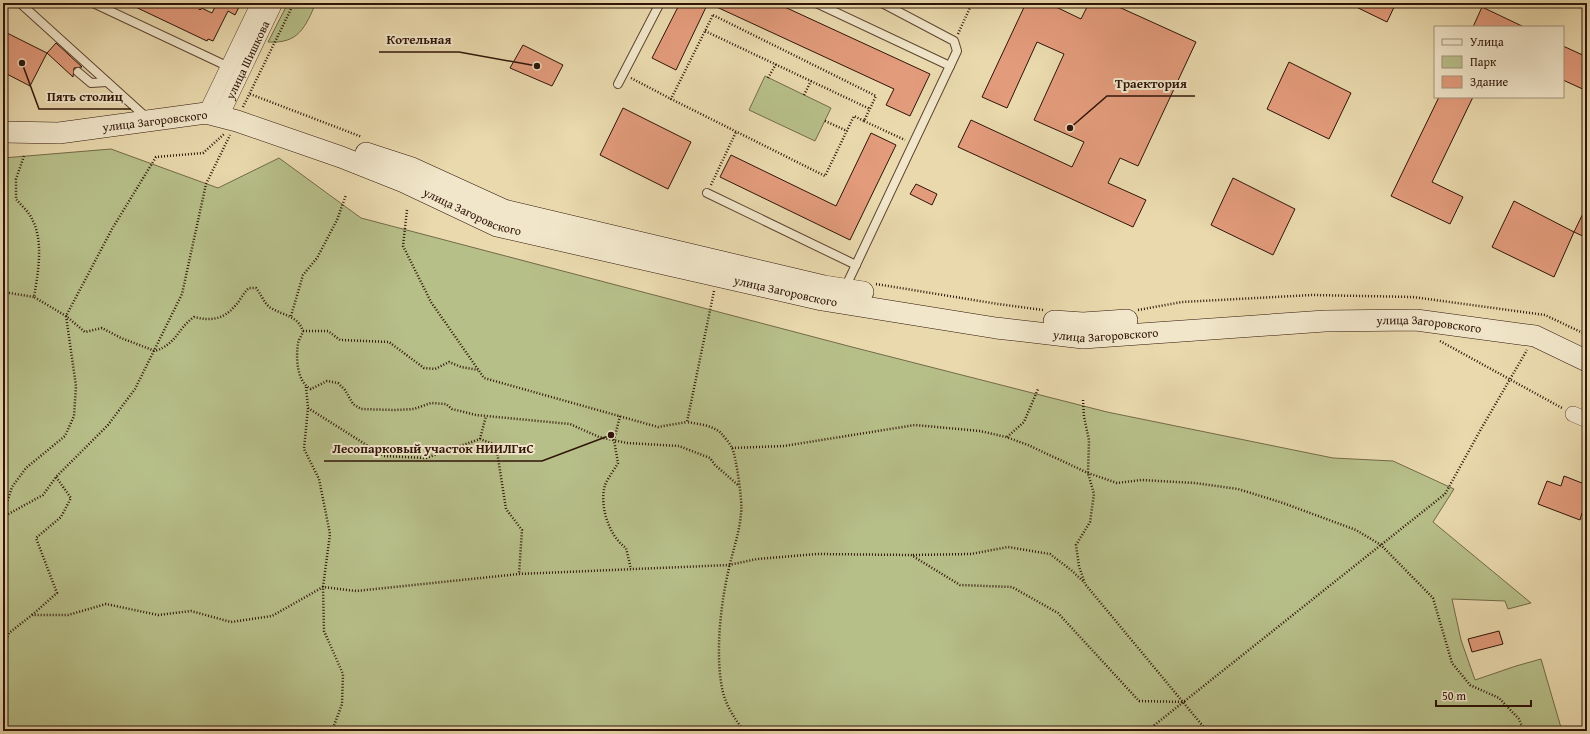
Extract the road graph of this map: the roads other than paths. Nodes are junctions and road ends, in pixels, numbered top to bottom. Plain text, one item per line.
1 (20, 3) edge
2 (93, 3) edge
3 (259, 3) edge
4 (275, 3) edge
5 (660, 3) edge
6 (816, 3) edge
7 (882, 3) edge
8 (950, 66) junction
9 (229, 67) junction
10 (78, 72) dead end
11 (107, 82) junction
12 (618, 84) dead end
13 (227, 109) junction
14 (145, 116) junction
15 (3, 123) edge
16 (3, 132) edge
17 (707, 193) road end
18 (856, 265) junction
19 (844, 289) junction
20 (1587, 346) edge
21 (1587, 361) edge
22 (1573, 414) road end
23 (1587, 420) edge

1 - 11 lane
2 - 9 lane
3 - 9 street, улица Шишкова
4 - 13 street, улица Шишкова
5 - 12 lane
6 - 8 lane
7 - 8 lane
8 - 18 lane
9 - 13 street, улица Шишкова
10 - 11 lane
11 - 14 lane
13 - 14 street, улица Загоровского
13 - 19 street, улица Загоровского
13 - 21 street, улица Загоровского
14 - 15 street, улица Загоровского
14 - 16 street, улица Загоровского
17 - 18 lane
18 - 19 lane
19 - 20 street, улица Загоровского
22 - 23 street

